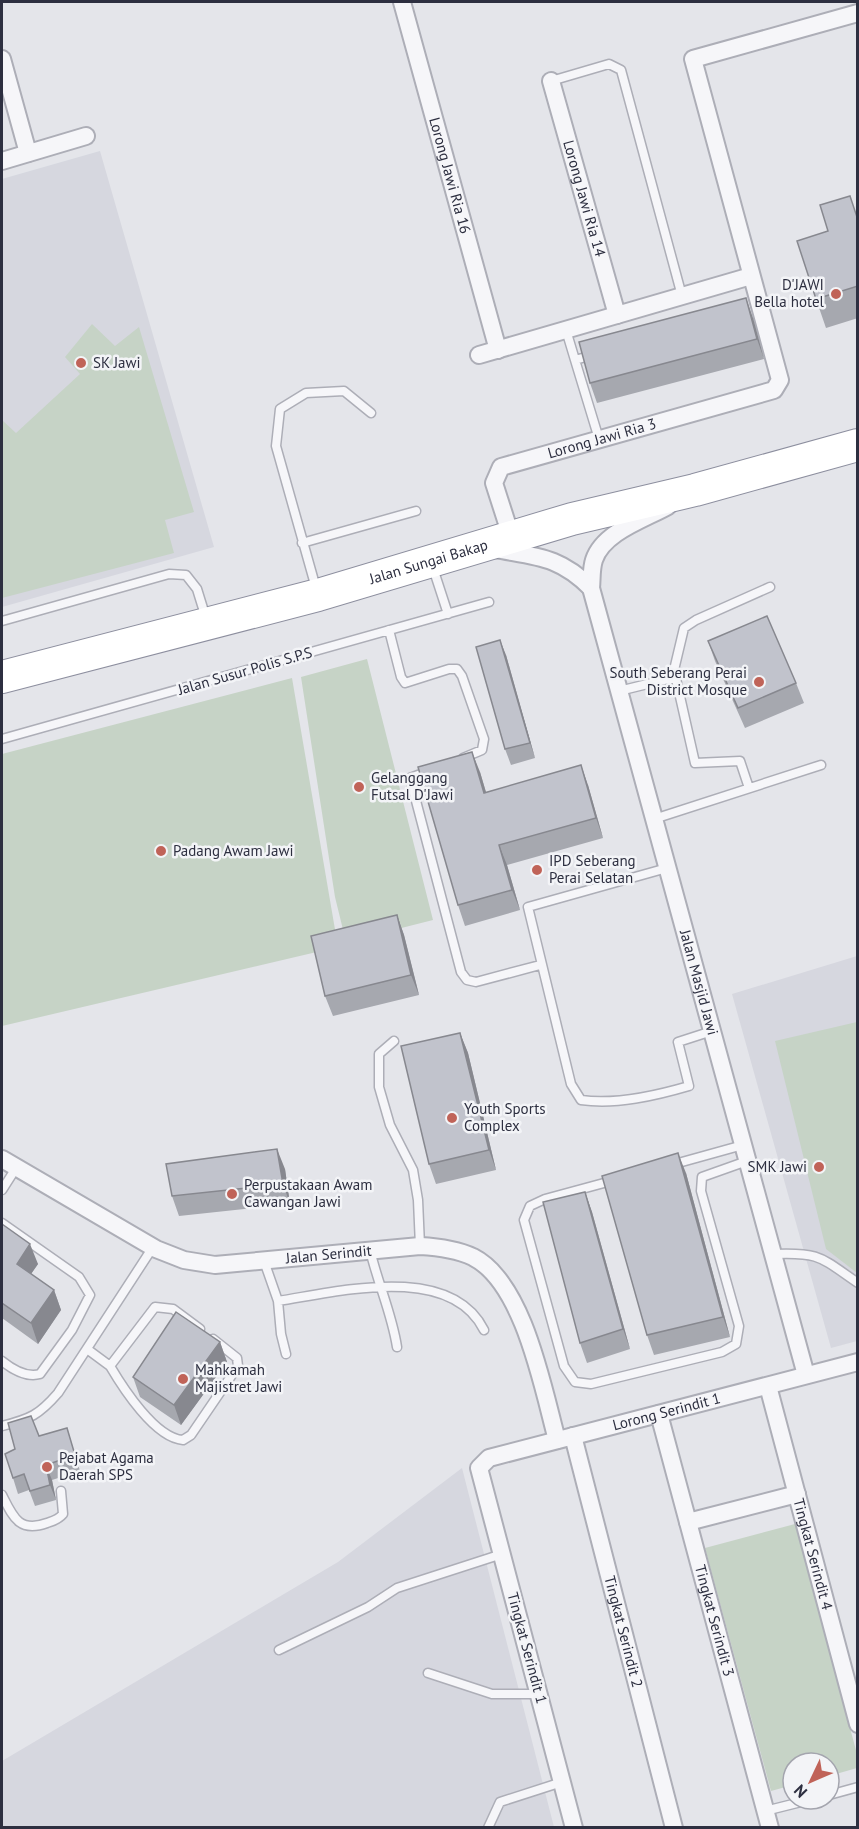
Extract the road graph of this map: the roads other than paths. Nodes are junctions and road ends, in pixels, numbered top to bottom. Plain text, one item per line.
1 (402, 2) edge
2 (858, 13) edge
3 (2, 59) edge
4 (551, 81) joint
5 (86, 136) dead end
6 (28, 153) junction
7 (2, 161) edge
8 (751, 276) junction
9 (682, 296) junction
10 (617, 315) junction
11 (566, 330) junction
12 (498, 350) junction
13 (608, 351) edge
14 (479, 355) dead end
15 (575, 360) junction
16 (371, 413) dead end
17 (599, 439) junction
18 (858, 445) edge
19 (695, 490) junction
20 (416, 511) dead end
21 (511, 536) junction
22 (302, 543) junction
23 (482, 546) junction
24 (431, 561) junction
25 (770, 587) dead end
26 (591, 588) junction
27 (318, 594) junction
28 (489, 602) dead end
29 (448, 614) junction
30 (2, 621) edge
31 (208, 624) junction
32 (389, 630) junction
33 (2, 676) edge
34 (676, 678) junction
35 (619, 691) junction
36 (2, 740) edge
37 (455, 760) edge
38 (821, 765) dead end
39 (437, 767) edge
40 (749, 788) junction
41 (654, 819) junction
42 (667, 868) junction
43 (540, 965) junction
44 (712, 1031) junction
45 (394, 1041) dead end
46 (745, 1153) junction
47 (9, 1163) edge
48 (666, 1166) edge
49 (622, 1178) edge
50 (2, 1191) edge
51 (2, 1224) edge
52 (420, 1246) junction
53 (153, 1247) junction
54 (370, 1250) junction
55 (773, 1254) junction
56 (264, 1261) junction
57 (858, 1283) edge
58 (379, 1286) junction
59 (278, 1301) junction
60 (484, 1329) dead end
61 (397, 1347) dead end
62 (87, 1349) junction
63 (286, 1354) dead end
64 (2, 1361) edge
65 (858, 1362) edge
66 (110, 1366) junction
67 (806, 1375) junction
68 (768, 1386) junction
69 (660, 1414) junction
70 (2, 1426) edge
71 (565, 1438) junction
72 (479, 1468) joint
73 (61, 1491) dead end
74 (796, 1494) junction
75 (2, 1495) edge
76 (688, 1522) junction
77 (502, 1554) junction
78 (279, 1650) dead end
79 (428, 1673) dead end
80 (539, 1694) junction
81 (858, 1724) edge
82 (562, 1782) junction
83 (858, 1787) edge
84 (841, 1792) edge
85 (785, 1811) edge
86 (767, 1819) edge
87 (488, 1827) edge
88 (574, 1827) edge
89 (674, 1827) edge

1 - 12 street, Lorong Jawi Ria 16
2 - 8 street
3 - 6 street
4 - 9 lane
4 - 10 street, Lorong Jawi Ria 14
5 - 6 street
6 - 7 street
8 - 9 street
8 - 17 street, Lorong Jawi Ria 3
9 - 10 street
10 - 11 street
11 - 12 street
11 - 15 lane
12 - 14 street
13 - 15 lane
15 - 17 lane
16 - 22 lane
17 - 21 street, Lorong Jawi Ria 3
18 - 19 highway, Jalan Sungai Bakap
19 - 21 highway, Jalan Sungai Bakap
19 - 26 street, Jalan Masjid Jawi
20 - 22 lane
21 - 23 highway, Jalan Sungai Bakap
22 - 27 lane
23 - 24 highway, Jalan Sungai Bakap
23 - 26 street
24 - 27 highway, Jalan Sungai Bakap
24 - 29 lane
25 - 34 lane
26 - 35 street, Jalan Masjid Jawi
27 - 31 highway, Jalan Sungai Bakap
28 - 29 lane, Jalan Susur Polis S.P.S
29 - 32 lane, Jalan Susur Polis S.P.S
30 - 31 lane
31 - 33 highway, Jalan Sungai Bakap
32 - 36 lane, Jalan Susur Polis S.P.S
32 - 37 lane
34 - 35 lane
34 - 40 lane
35 - 41 street, Jalan Masjid Jawi
38 - 40 lane
39 - 43 lane
40 - 41 lane
41 - 42 street, Jalan Masjid Jawi
42 - 43 lane
42 - 44 street, Jalan Masjid Jawi
43 - 44 lane
44 - 46 street, Jalan Masjid Jawi
45 - 52 lane
46 - 48 lane
46 - 49 lane
46 - 55 street, Jalan Masjid Jawi
47 - 50 lane
47 - 53 street, Jalan Serindit
51 - 64 lane
52 - 54 street, Jalan Serindit
52 - 71 street, Jalan Serindit
53 - 56 street, Jalan Serindit
53 - 62 lane
54 - 56 street, Jalan Serindit
54 - 58 lane
55 - 57 lane
55 - 67 street, Jalan Masjid Jawi
56 - 59 lane
58 - 59 lane
58 - 60 lane
58 - 61 lane
59 - 63 lane
62 - 66 lane
62 - 70 lane
65 - 67 street, Lorong Serindit 1
66 - 66 lane
67 - 68 street, Lorong Serindit 1
68 - 69 street, Lorong Serindit 1
68 - 74 street, Tingkat Serindit 4
69 - 71 street, Lorong Serindit 1
69 - 76 street, Tingkat Serindit 3
71 - 72 street, Lorong Serindit 1
71 - 89 street, Tingkat Serindit 2
72 - 77 street, Tingkat Serindit 1
73 - 75 lane
74 - 76 street
74 - 81 street, Tingkat Serindit 4
76 - 86 street, Tingkat Serindit 3
77 - 78 lane
77 - 80 street, Tingkat Serindit 1
79 - 80 lane
80 - 82 street, Tingkat Serindit 1
82 - 87 lane
82 - 88 street, Tingkat Serindit 1
83 - 84 lane
85 - 86 lane

